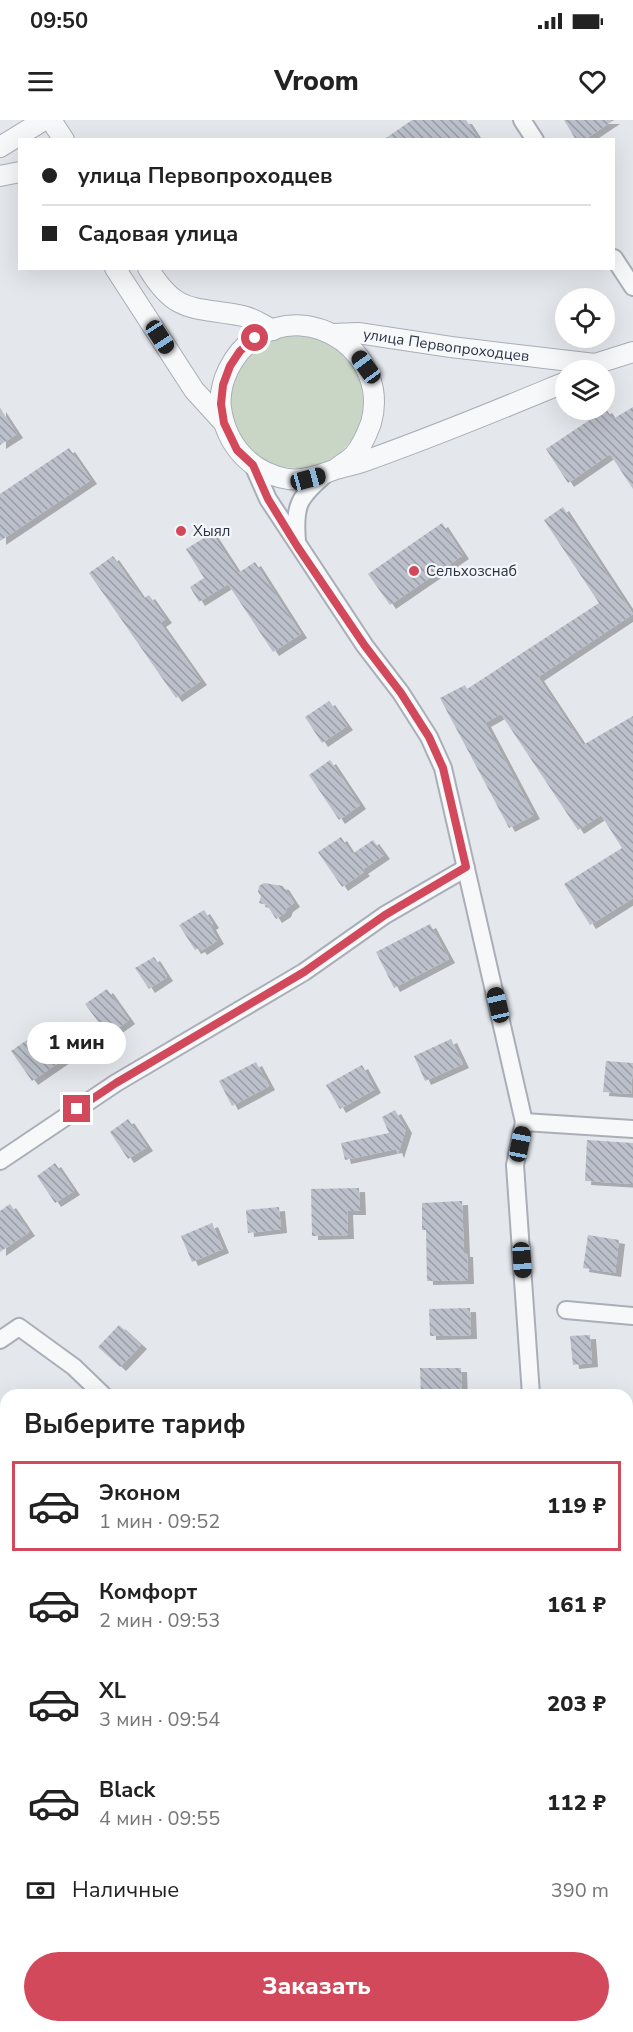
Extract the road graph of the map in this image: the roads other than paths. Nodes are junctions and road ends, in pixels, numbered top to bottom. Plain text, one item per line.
1 (44, 120) edge
2 (51, 120) edge
3 (522, 120) edge
4 (63, 138) edge
5 (534, 138) edge
6 (0, 147) edge
7 (18, 172) edge
8 (0, 177) edge
9 (615, 260) edge
10 (116, 270) edge
11 (149, 270) edge
12 (633, 287) edge
13 (273, 330) junction
14 (333, 334) junction
15 (633, 352) edge
16 (610, 360) edge
17 (555, 362) edge
18 (555, 386) edge
19 (224, 423) junction
20 (253, 465) junction
21 (331, 471) junction
22 (297, 546) junction
23 (466, 867) junction
24 (524, 1122) junction
25 (633, 1129) edge
26 (0, 1161) edge
27 (566, 1310) dead end
28 (633, 1316) edge
29 (0, 1340) edge
30 (97, 1389) edge
31 (531, 1389) edge

1 - 6 street
2 - 4 street
3 - 5 street
7 - 8 street
9 - 12 street
10 - 19 street, улица Первопроходцев
11 - 13 street
13 - 14 street, улица Первопроходцев
13 - 19 street, улица Первопроходцев
14 - 17 street, улица Первопроходцев
14 - 21 street, улица Первопроходцев
15 - 16 street, улица Первопроходцев
18 - 21 street, улица Первопроходцев
19 - 20 street, улица Первопроходцев
20 - 21 street, улица Первопроходцев
20 - 22 street
21 - 22 street
22 - 23 street
23 - 24 street
23 - 26 street
24 - 25 street
24 - 31 street
27 - 28 street
29 - 30 street

